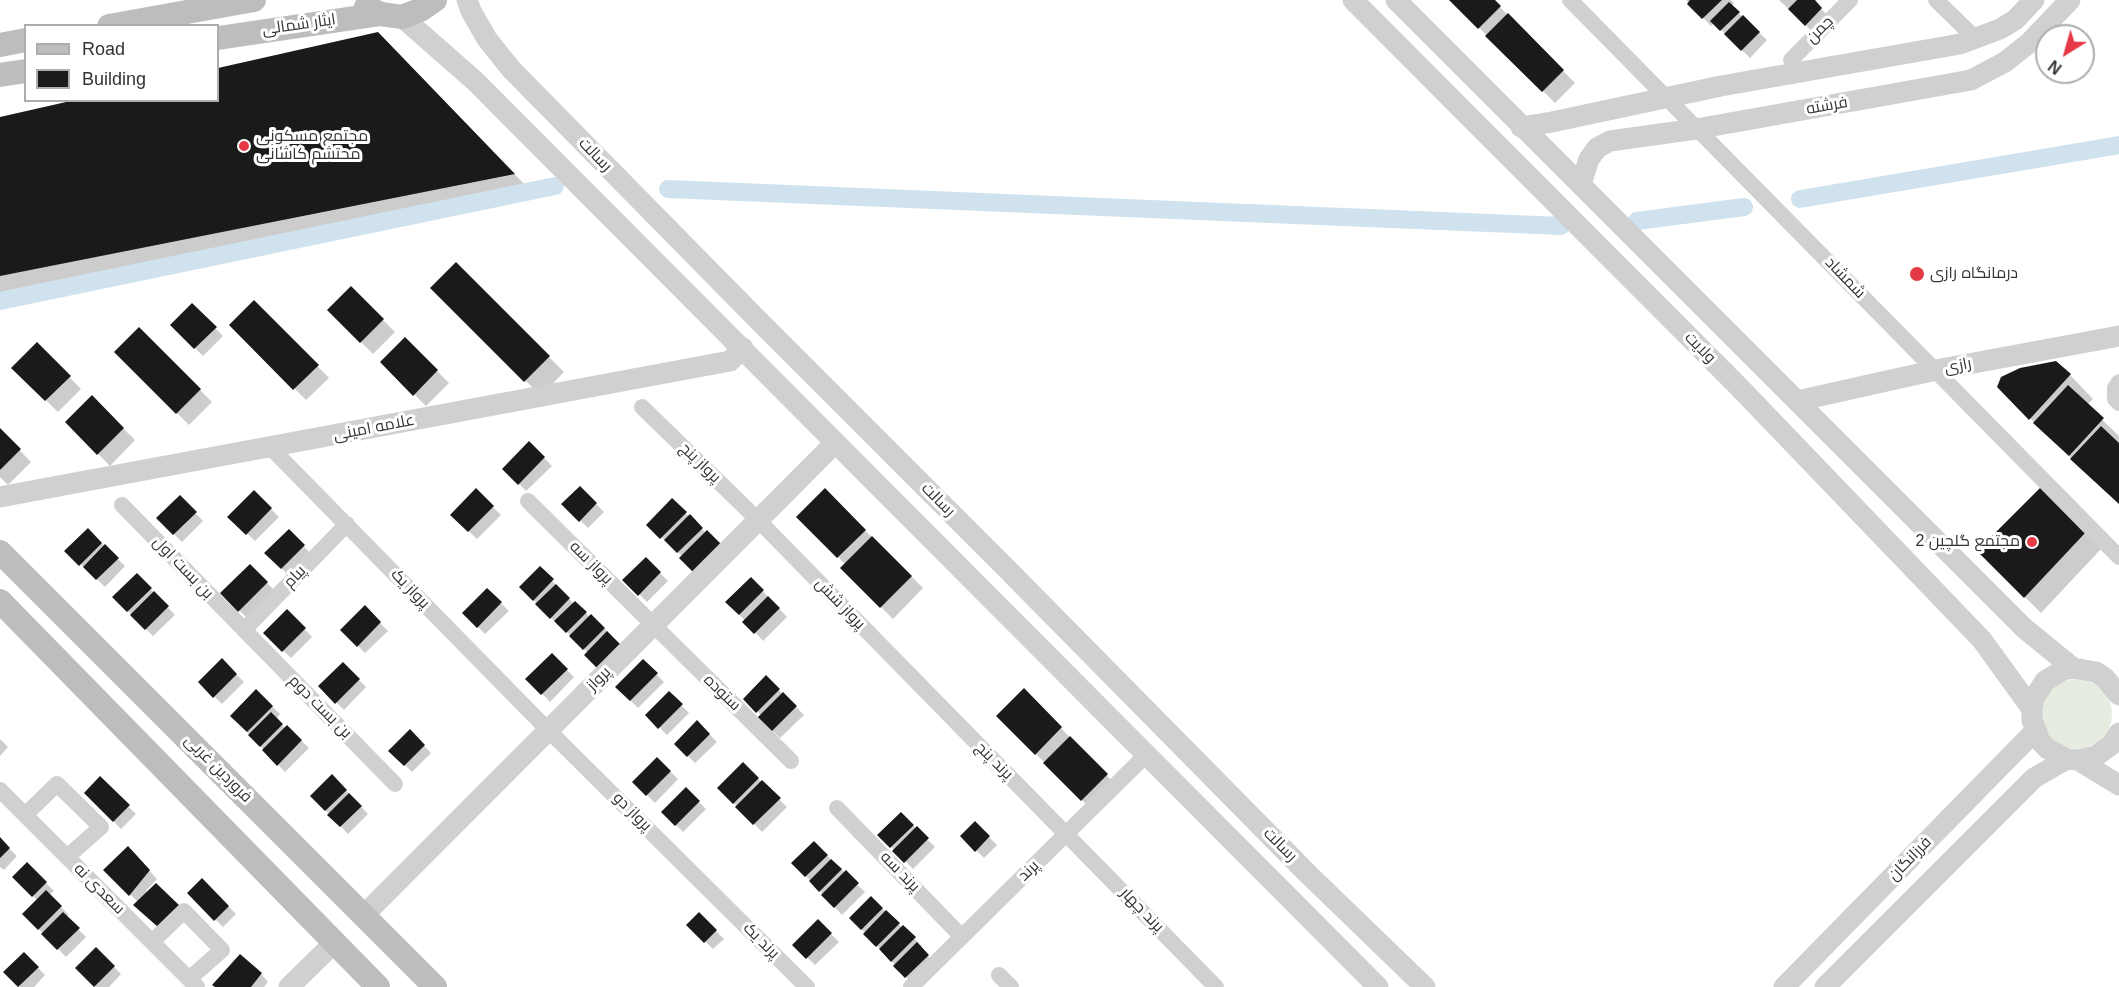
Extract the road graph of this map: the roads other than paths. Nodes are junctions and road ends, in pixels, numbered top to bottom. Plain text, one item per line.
1 (356, 0) edge
2 (435, 0) edge
3 (467, 0) edge
4 (1353, 0) edge
5 (1396, 0) edge
6 (1570, 0) edge
7 (1850, 0) edge
8 (1936, 0) edge
9 (2034, 0) edge
10 (2070, 0) edge
11 (245, 1) edge
12 (391, 15) junction
13 (120, 24) edge
14 (219, 38) edge
15 (1975, 38) junction
16 (24, 40) edge
17 (0, 45) edge
18 (1791, 60) dead end
19 (24, 71) edge
20 (0, 75) edge
21 (1665, 99) junction
22 (1521, 127) junction
23 (1696, 129) junction
24 (1581, 184) junction
25 (2119, 336) edge
26 (743, 348) junction
27 (1936, 370) junction
28 (2119, 382) edge
29 (1797, 401) junction
30 (2119, 403) edge
31 (642, 406) dead end
32 (835, 443) junction
33 (271, 448) junction
34 (0, 497) edge
35 (528, 501) dead end
36 (123, 505) dead end
37 (758, 520) junction
38 (347, 524) junction
39 (0, 552) edge
40 (2119, 557) edge
41 (0, 601) edge
42 (653, 625) junction
43 (244, 630) junction
44 (2073, 668) junction
45 (2112, 671) edge
46 (921, 688) joint
47 (2119, 695) edge
48 (2032, 709) junction
49 (548, 730) junction
50 (2035, 731) junction
51 (2119, 733) edge
52 (1146, 755) junction
53 (2072, 759) junction
54 (791, 761) dead end
55 (395, 784) dead end
56 (2119, 785) edge
57 (0, 790) edge
58 (837, 808) dead end
59 (25, 815) junction
60 (1067, 833) junction
61 (67, 857) junction
62 (715, 894) joint
63 (364, 915) junction
64 (962, 937) junction
65 (152, 942) junction
66 (334, 943) junction
67 (193, 983) edge
68 (289, 987) edge
69 (378, 987) edge
70 (435, 987) edge
71 (807, 987) edge
72 (911, 987) edge
73 (1216, 987) edge
74 (1378, 987) edge
75 (1425, 987) edge
76 (1784, 987) edge
77 (1826, 987) edge

1 - 12 main road
2 - 12 main road, ایثار شمالی
3 - 75 street, رسالت
4 - 48 street, ولایت
5 - 22 street, ولایت
6 - 21 street, شمشاد
7 - 18 street, چمن
8 - 15 street
9 - 15 street
10 - 23 street, فرشته
11 - 13 main road
12 - 14 main road, ایثار شمالی
12 - 26 street, رسالت
15 - 21 street
16 - 17 main road
19 - 20 main road
21 - 22 street
21 - 23 street, شمشاد
22 - 24 street, ولایت
23 - 24 street, فرشته
23 - 27 street, شمشاد
24 - 29 street, ولایت
25 - 27 street, رازی
26 - 32 street, رسالت
26 - 33 street, علامه امینی
27 - 29 street, رازی
27 - 40 street, شمشاد
28 - 30 street
29 - 44 street, ولایت
31 - 37 street, پرواز پنج
32 - 37 street, پرواز
32 - 52 street, رسالت
33 - 34 street, علامه امینی
33 - 38 street, پرواز یک
35 - 42 street, پرواز سه
36 - 43 street, بن بست اول
37 - 42 street, پرواز
37 - 46 street, پرواز شش
38 - 43 street, پیام
38 - 49 street, پرواز یک
39 - 63 main road, فروردین غربی
41 - 66 main road
42 - 49 street, پرواز
42 - 54 street, ستوده
43 - 55 street, بن بست دوم
44 - 45 street
44 - 48 street
45 - 47 street
46 - 60 street, پرند پنج
48 - 50 street
49 - 62 street, پرواز دو
49 - 63 street, پرواز
50 - 53 street
50 - 76 street, فرزانگان
51 - 53 street, فرزانگان
52 - 60 street, پرند
52 - 74 street, رسالت
53 - 56 street
53 - 77 street, فرزانگان
57 - 59 street, سعدی نه
58 - 64 street, پرند سه
59 - 61 street, سعدی نه
59 - 61 street
60 - 64 street, پرند
60 - 73 street, پرند چهار
61 - 65 street, سعدی نه
62 - 71 street, پرند یک
63 - 70 main road, فروردین غربی
64 - 72 street, پرند
65 - 67 street, سعدی نه
65 - 67 street
66 - 68 street
66 - 69 main road

